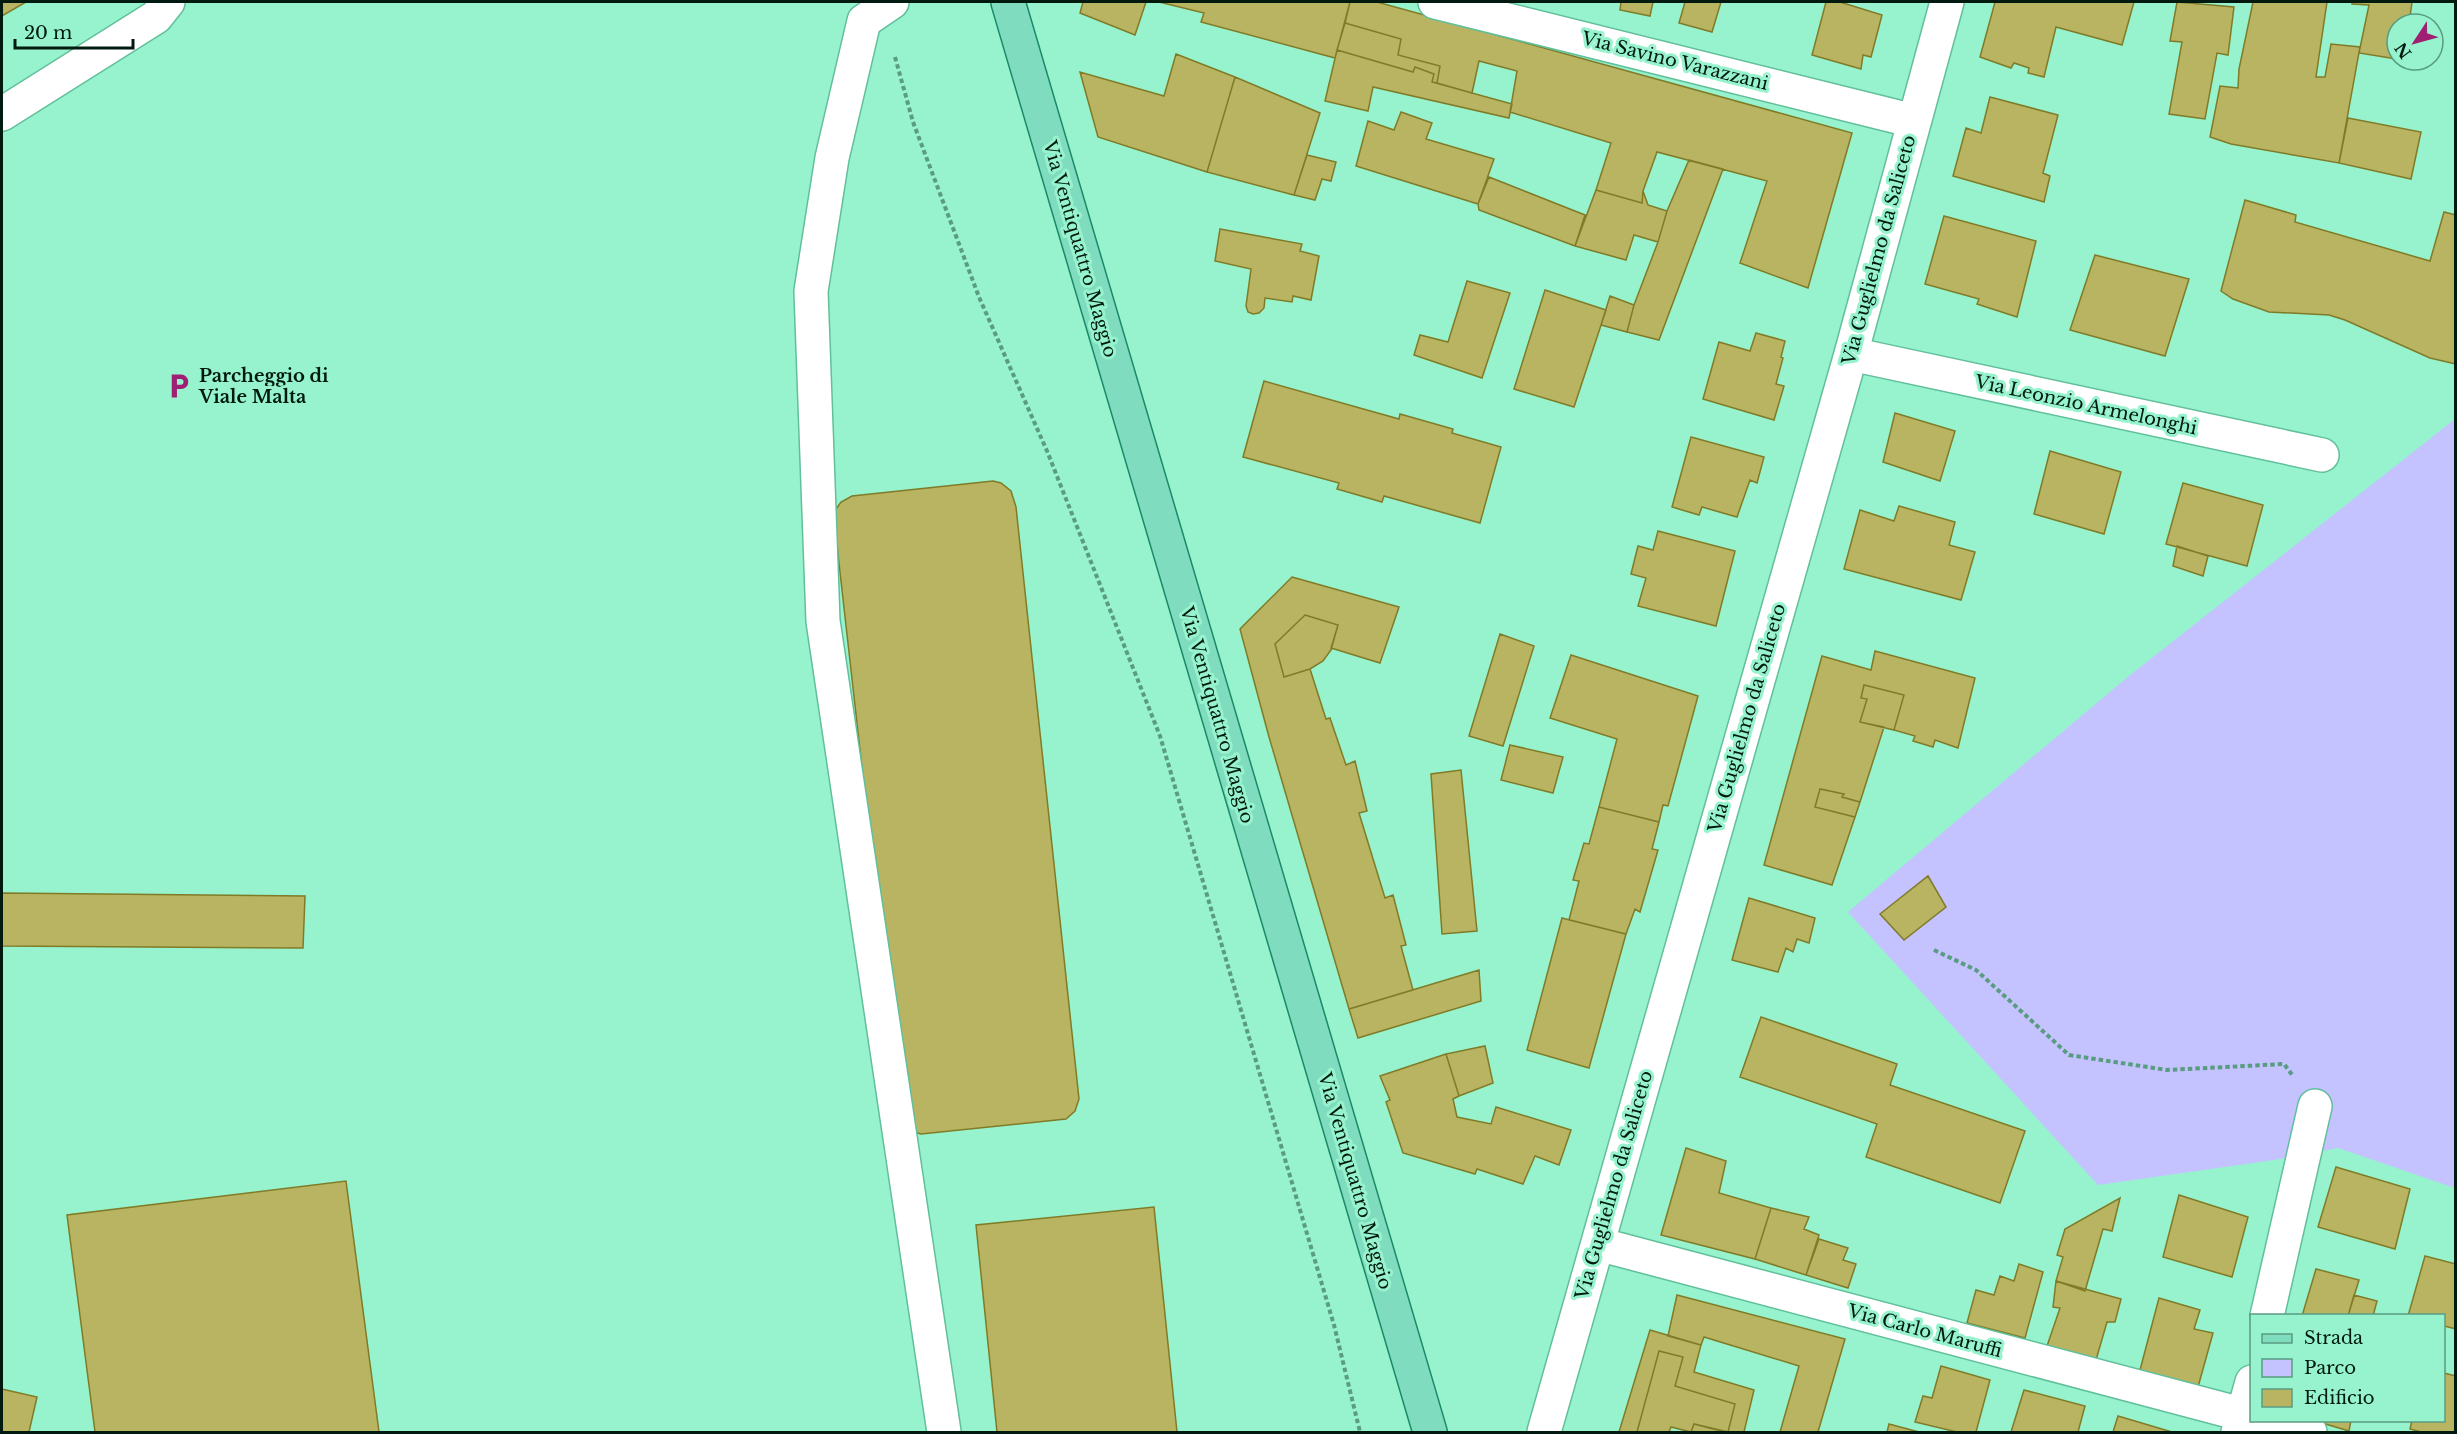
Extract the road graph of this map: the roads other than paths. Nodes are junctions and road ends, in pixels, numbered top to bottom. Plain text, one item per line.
1 (168, 2) edge
2 (1008, 2) edge
3 (1435, 2) edge
4 (1947, 2) edge
5 (887, 5) edge
6 (2, 114) edge
7 (1914, 121) junction
8 (1851, 354) junction
9 (2322, 455) dead end
10 (2315, 1106) road end
11 (1598, 1244) junction
12 (2267, 1314) edge
13 (2250, 1421) edge
14 (2255, 1422) edge
15 (1429, 1431) edge
16 (937, 1432) edge
17 (1544, 1432) edge
18 (2310, 1432) edge

1 - 6 street
2 - 15 main road, Via Ventiquattro Maggio
3 - 7 street, Via Savino Varazzani
4 - 7 street, Via Guglielmo da Saliceto
5 - 16 street
7 - 8 street, Via Guglielmo da Saliceto
8 - 9 street, Via Leonzio Armelonghi
8 - 11 street, Via Guglielmo da Saliceto
10 - 12 street
11 - 13 street, Via Carlo Maruffi
11 - 17 street, Via Guglielmo da Saliceto
14 - 18 street, Via Carlo Maruffi

